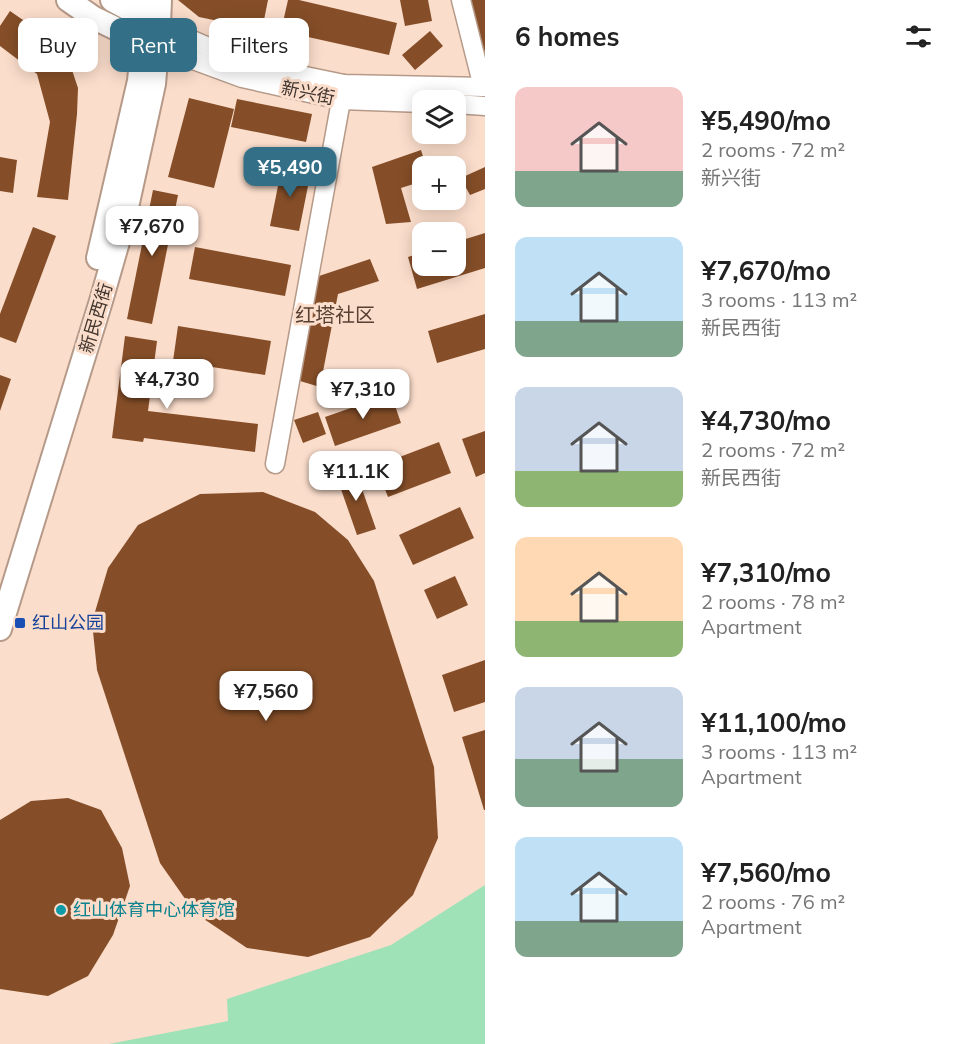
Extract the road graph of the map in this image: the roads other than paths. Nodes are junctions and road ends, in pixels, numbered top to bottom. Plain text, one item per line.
1 (68, 0) edge
2 (112, 0) edge
3 (160, 0) edge
4 (461, 0) edge
5 (149, 14) edge
6 (110, 25) edge
7 (197, 61) edge
8 (141, 72) edge
9 (153, 72) edge
10 (484, 87) edge
11 (342, 92) junction
12 (412, 102) edge
13 (466, 104) edge
14 (485, 105) edge
15 (275, 464) dead end
16 (0, 582) edge
17 (0, 628) edge

1 - 6 main road, 新兴街
2 - 5 main road, 新兴街
3 - 5 main road, 新民西街
4 - 10 street
5 - 11 street, 新兴街
7 - 11 street, 新兴街
8 - 16 main road, 新民西街
9 - 17 main road, 新民西街
10 - 11 street, 新兴街
11 - 12 street, 新兴街
11 - 15 street
13 - 14 street

